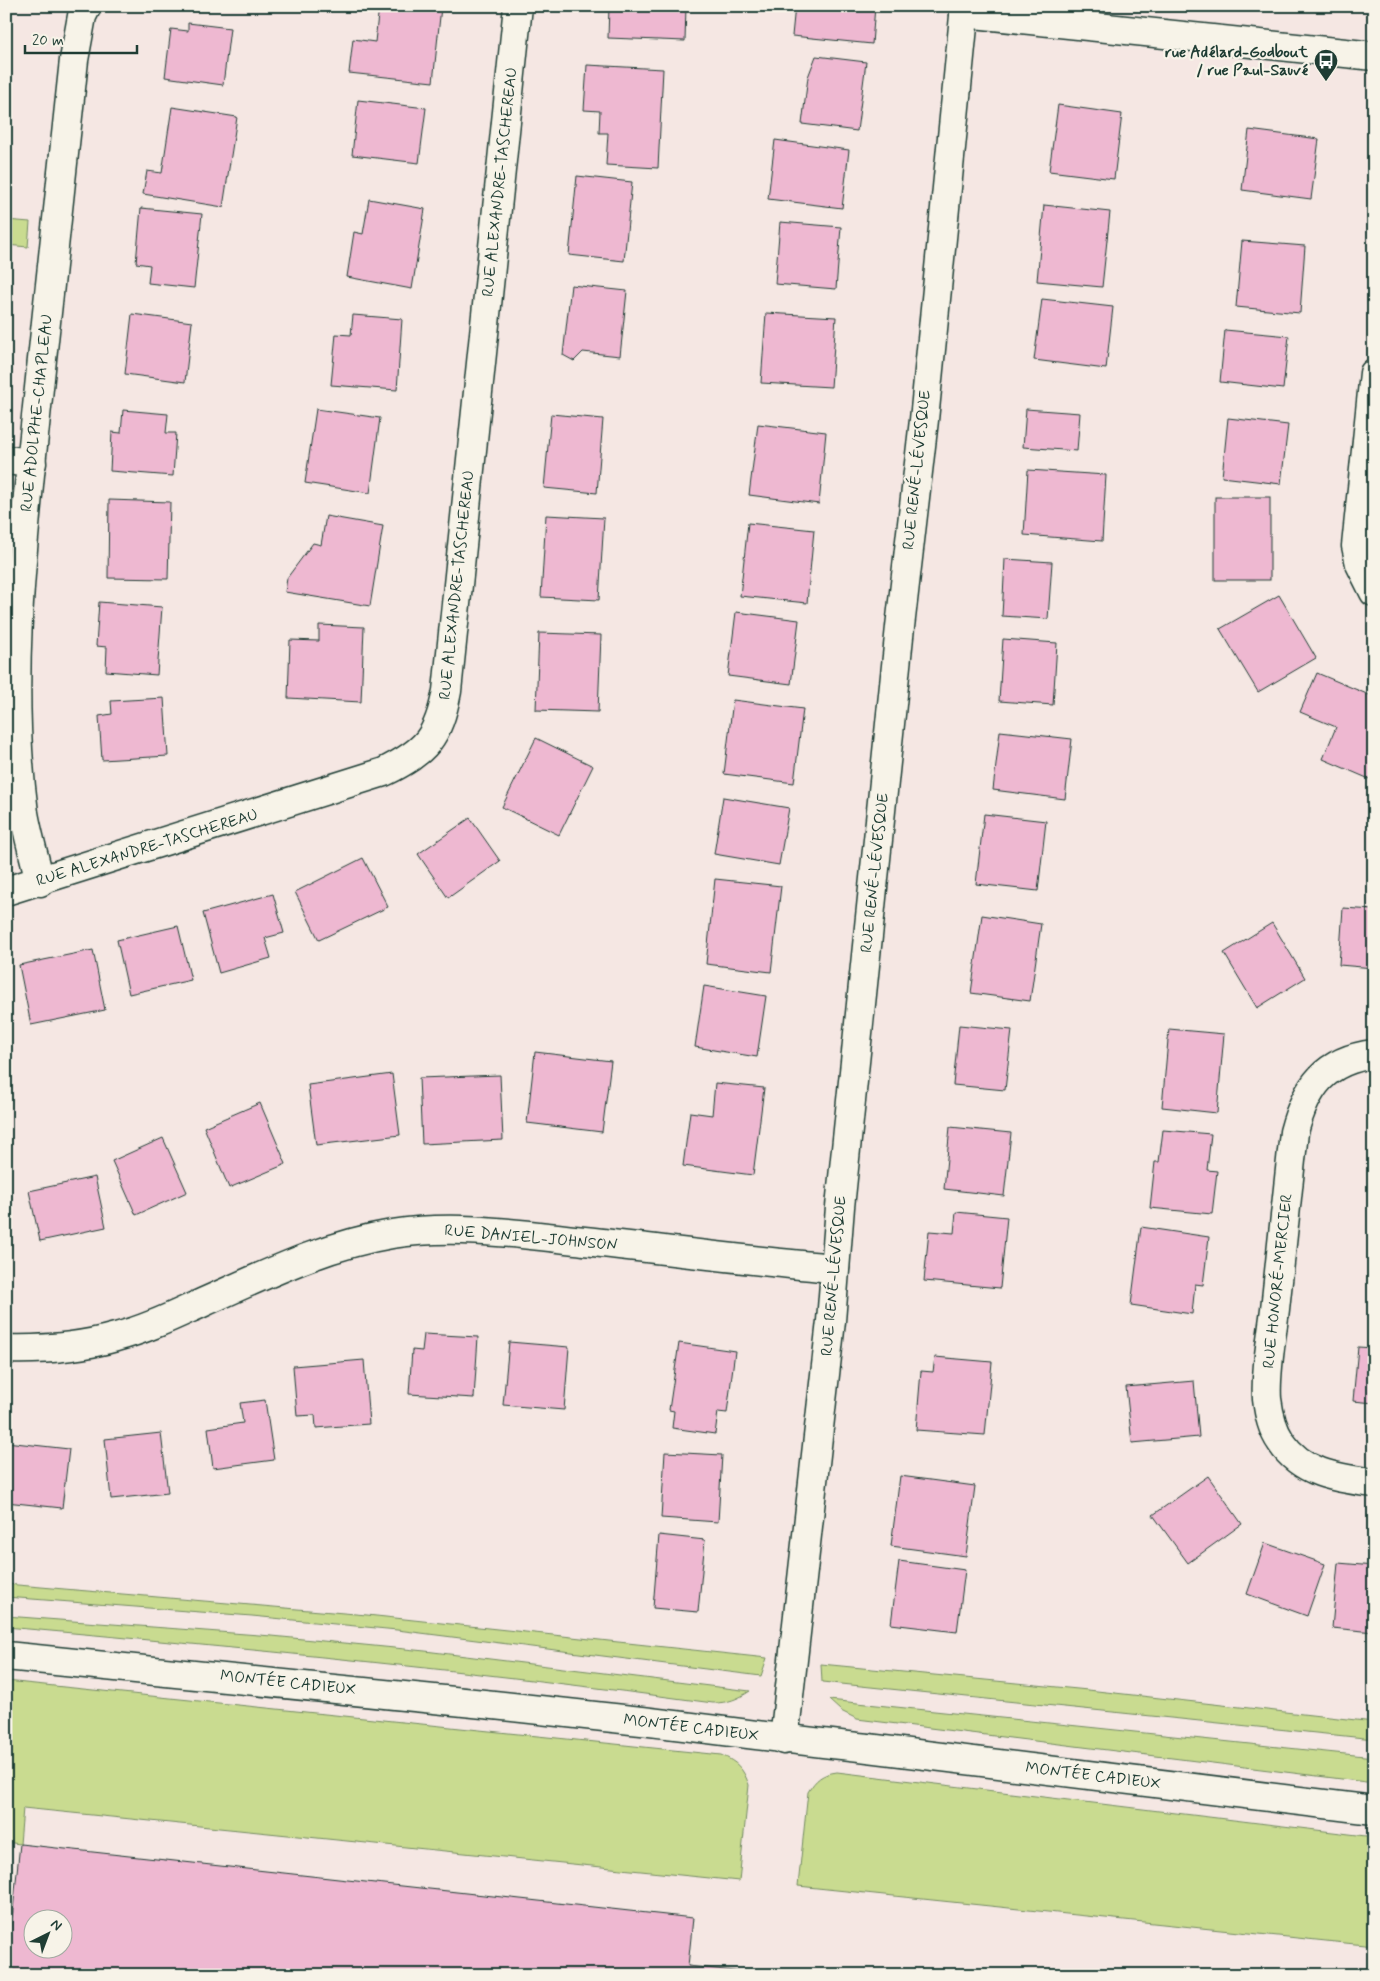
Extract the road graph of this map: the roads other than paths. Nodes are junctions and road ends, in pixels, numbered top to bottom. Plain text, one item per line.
1 (88, 6) edge
2 (518, 6) edge
3 (965, 10) edge
4 (1374, 56) edge
5 (1374, 373) edge
6 (19, 461) edge
7 (1374, 592) edge
8 (40, 882) junction
9 (6, 891) edge
10 (1374, 1054) edge
11 (835, 1268) junction
12 (6, 1349) edge
13 (1374, 1483) edge
14 (6, 1656) edge
15 (784, 1740) junction
16 (1374, 1810) edge

1 - 6 street, RUE ADOLPHE-CHAPLEAU
2 - 8 street, RUE ALEXANDRE-TASCHEREAU
3 - 4 street
3 - 11 street, RUE RENÉ-LÉVESQUE
5 - 7 street
6 - 8 street, RUE ADOLPHE-CHAPLEAU
8 - 9 street, RUE ALEXANDRE-TASCHEREAU
10 - 13 street, RUE HONORÉ-MERCIER
11 - 12 street, RUE DANIEL-JOHNSON
11 - 15 street, RUE RENÉ-LÉVESQUE
14 - 15 street, MONTÉE CADIEUX
15 - 16 street, MONTÉE CADIEUX

